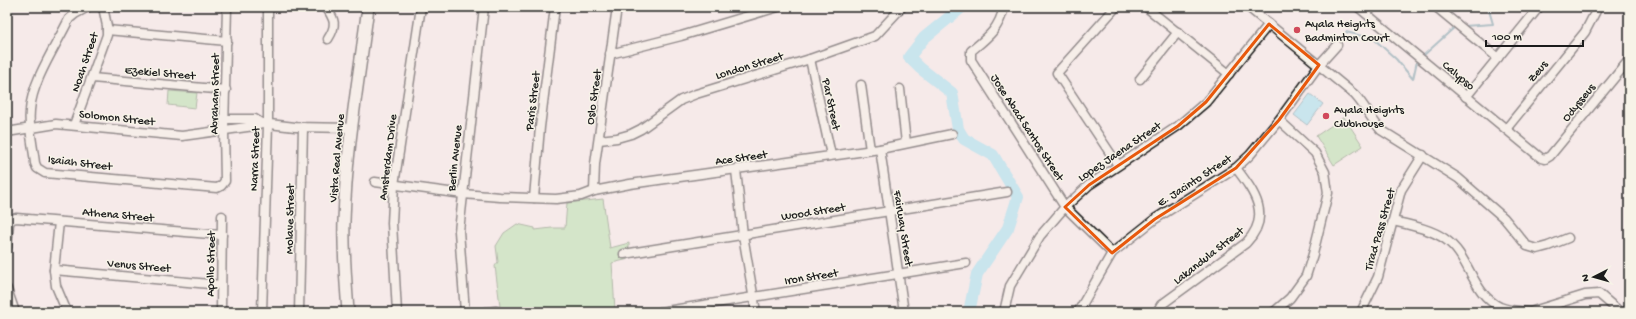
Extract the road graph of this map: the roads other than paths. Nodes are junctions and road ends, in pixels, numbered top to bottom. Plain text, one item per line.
1 (88, 7) edge
2 (103, 7) edge
3 (227, 7) edge
4 (271, 7) edge
5 (326, 7) edge
6 (368, 7) edge
7 (421, 7) edge
8 (484, 7) edge
9 (555, 7) edge
10 (617, 7) edge
11 (778, 7) edge
12 (902, 7) edge
13 (1004, 7) edge
14 (1116, 7) edge
15 (1146, 7) edge
16 (1248, 7) edge
17 (1358, 7) edge
18 (1436, 7) edge
19 (1539, 7) edge
20 (1598, 7) edge
21 (1269, 24) junction
22 (107, 30) junction
23 (1178, 32) junction
24 (328, 38) dead end
25 (227, 41) junction
26 (1336, 45) dead end
27 (610, 54) junction
28 (1498, 58) junction
29 (810, 59) junction
30 (1629, 60) edge
31 (1319, 65) junction
32 (1229, 74) junction
33 (92, 78) junction
34 (1140, 79) dead end
35 (861, 85) dead end
36 (900, 89) dead end
37 (226, 90) junction
38 (1466, 97) junction
39 (225, 119) junction
40 (1279, 120) junction
41 (264, 124) junction
42 (74, 125) junction
43 (303, 127) junction
44 (30, 128) junction
45 (351, 128) junction
46 (1506, 129) junction
47 (224, 130) junction
48 (7, 132) edge
49 (952, 134) dead end
50 (599, 140) junction
51 (906, 143) junction
52 (880, 149) junction
53 (870, 150) junction
54 (831, 155) junction
55 (1423, 155) junction
56 (1545, 159) joint
57 (1118, 165) junction
58 (1236, 168) junction
59 (736, 170) junction
60 (225, 181) joint
61 (375, 182) dead end
62 (394, 185) junction
63 (594, 191) junction
64 (1007, 192) dead end
65 (463, 194) junction
66 (534, 198) junction
67 (1065, 206) junction
68 (888, 211) junction
69 (222, 216) dead end
70 (1393, 220) junction
71 (59, 222) junction
72 (222, 235) junction
73 (743, 235) junction
74 (1568, 238) dead end
75 (7, 248) edge
76 (1112, 252) junction
77 (624, 254) dead end
78 (966, 263) dead end
79 (54, 270) junction
80 (898, 274) junction
81 (221, 285) junction
82 (7, 289) edge
83 (753, 297) junction
84 (496, 311) dead end
85 (15, 312) edge
86 (67, 312) edge
87 (221, 312) edge
88 (262, 312) edge
89 (299, 312) edge
90 (348, 312) edge
91 (397, 312) edge
92 (465, 312) edge
93 (486, 312) edge
94 (660, 312) edge
95 (756, 312) edge
96 (904, 312) edge
97 (1004, 312) edge
98 (1078, 312) edge
99 (1157, 312) edge
100 (1274, 312) edge
101 (1361, 312) edge
102 (1530, 312) edge
103 (1620, 312) edge

1 - 44 street, Isaiah Street
2 - 22 street, Noah Street
3 - 25 street, Abraham Street
4 - 41 street, Narra Street
5 - 24 street
6 - 45 street, Vista Real Avenue
7 - 62 street, Amsterdam Drive
8 - 65 street, Berlin Avenue
9 - 66 street, Paris Street
10 - 27 street, Oslo Street
11 - 27 street
12 - 29 street, London Street
13 - 67 street, Jose Abad Santos Street
14 - 57 street
15 - 23 street
16 - 21 street
17 - 38 street, Calypso
18 - 28 street
19 - 28 street
20 - 46 street, Zeus
21 - 31 street
21 - 32 street, Lopez Jaena Street
22 - 25 street
22 - 33 street, Noah Street
23 - 32 street
23 - 34 street
25 - 37 street, Abraham Street
26 - 31 street, E. Jacinto Street
27 - 50 street, Oslo Street
28 - 38 street
29 - 50 street, London Street
29 - 54 street, Par Street
30 - 56 street, Odysseus
31 - 40 street, E. Jacinto Street
31 - 55 street
32 - 57 street, Lopez Jaena Street
33 - 37 street, Ezekiel Street
33 - 42 street, Noah Street
35 - 53 street
36 - 51 street
37 - 39 street, Abraham Street
38 - 46 street, Calypso
39 - 41 street
39 - 47 street, Abraham Street
40 - 58 street, E. Jacinto Street
40 - 100 street
41 - 43 street
41 - 47 street, Solomon Street
41 - 88 street, Narra Street
42 - 44 street, Solomon Street
42 - 47 street, Solomon Street
43 - 45 street
43 - 89 street, Molave Street
44 - 48 street, Solomon Street
44 - 60 street, Isaiah Street
45 - 90 street, Vista Real Avenue
46 - 56 street, Calypso
47 - 60 street, Abraham Street
49 - 51 street, Ace Street
50 - 63 street, Oslo Street
51 - 52 street, Ace Street
52 - 53 street, Ace Street
52 - 68 street, Fairway Street
53 - 54 street, Ace Street
54 - 59 street, Ace Street
55 - 70 street, Tirad Pass Street
55 - 74 street
57 - 67 street, Lopez Jaena Street
58 - 76 street, E. Jacinto Street
58 - 99 street, Lakandula Street
59 - 63 street, Ace Street
59 - 73 street
61 - 62 street, Ace Street
62 - 65 street, Ace Street
62 - 91 street, Amsterdam Drive
63 - 66 street, Ace Street
64 - 68 street, Wood Street
65 - 66 street, Ace Street
65 - 92 street, Berlin Avenue
67 - 76 street, Jose Abad Santos Street
67 - 97 street, Lopez Jaena Street
68 - 73 street, Wood Street
68 - 80 street, Fairway Street
69 - 72 street, Apollo Street
70 - 101 street, Tirad Pass Street
70 - 102 street
71 - 72 street, Athena Street
71 - 75 street, Athena Street
71 - 79 street
72 - 81 street, Apollo Street
73 - 77 street, Wood Street
73 - 83 street
76 - 98 street, E. Jacinto Street
78 - 80 street, Iron Street
79 - 81 street, Venus Street
79 - 86 street
80 - 83 street, Iron Street
80 - 96 street, Fairway Street
81 - 87 street, Apollo Street
82 - 85 street
83 - 94 street, Iron Street
83 - 95 street
84 - 93 street
102 - 103 street

